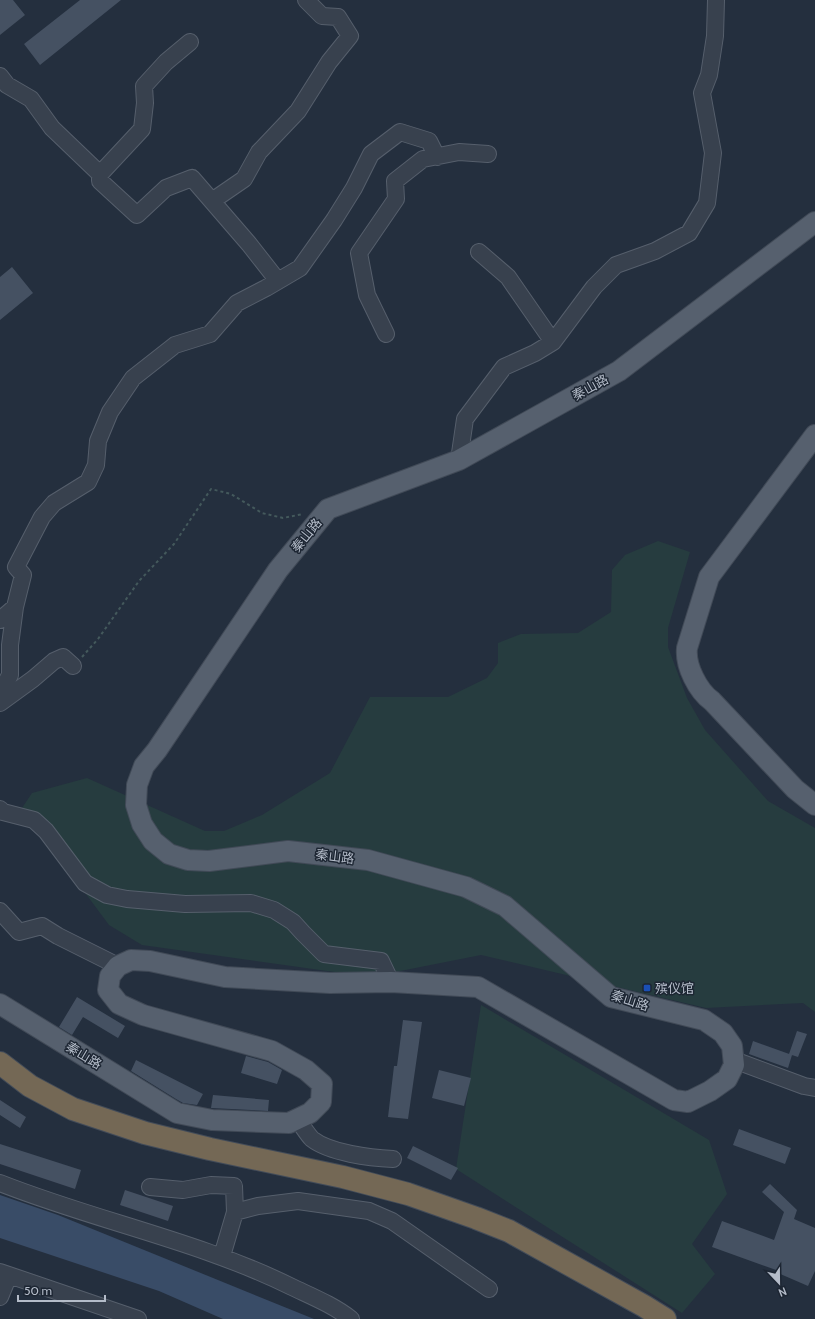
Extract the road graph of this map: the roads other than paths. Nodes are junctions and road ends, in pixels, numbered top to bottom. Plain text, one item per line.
1 (306, 0) edge
2 (716, 0) edge
3 (190, 42) dead end
4 (4, 81) edge
5 (488, 154) dead end
6 (437, 156) junction
7 (100, 174) junction
8 (212, 201) junction
9 (815, 222) edge
10 (479, 252) dead end
11 (278, 281) junction
12 (386, 334) dead end
13 (553, 342) junction
14 (815, 435) edge
15 (459, 460) junction
16 (15, 607) junction
17 (0, 620) edge
18 (73, 666) road end
19 (0, 693) edge
20 (0, 703) edge
21 (815, 806) edge
22 (0, 809) edge
23 (0, 911) edge
24 (118, 966) junction
25 (392, 982) junction
26 (0, 1004) edge
27 (734, 1060) junction
28 (0, 1063) edge
29 (0, 1076) edge
30 (815, 1088) edge
31 (297, 1119) junction
32 (393, 1159) dead end
33 (0, 1183) edge
34 (150, 1187) dead end
35 (236, 1212) junction
36 (222, 1256) junction
37 (4, 1274) edge
38 (489, 1289) dead end
39 (0, 1297) edge
40 (122, 1316) edge
41 (138, 1319) edge
42 (351, 1319) edge
43 (646, 1319) edge
44 (665, 1319) edge

1 - 8 street
2 - 13 street
3 - 7 street
4 - 7 street
5 - 6 street
6 - 11 street
6 - 12 street
7 - 8 street
8 - 11 street
9 - 15 main road, 秦山路
10 - 13 street
11 - 16 street
13 - 15 street
14 - 21 main road
15 - 27 main road, 秦山路
16 - 17 street
16 - 19 street
18 - 20 street
22 - 25 street
23 - 24 street
24 - 25 main road
24 - 31 main road, 秦山路
25 - 27 main road
26 - 31 main road, 秦山路
27 - 30 street
28 - 44 highway
29 - 43 highway
31 - 32 street
33 - 36 street
34 - 35 street
35 - 36 street
35 - 38 street
36 - 42 street
37 - 39 street
37 - 40 street
40 - 41 street

